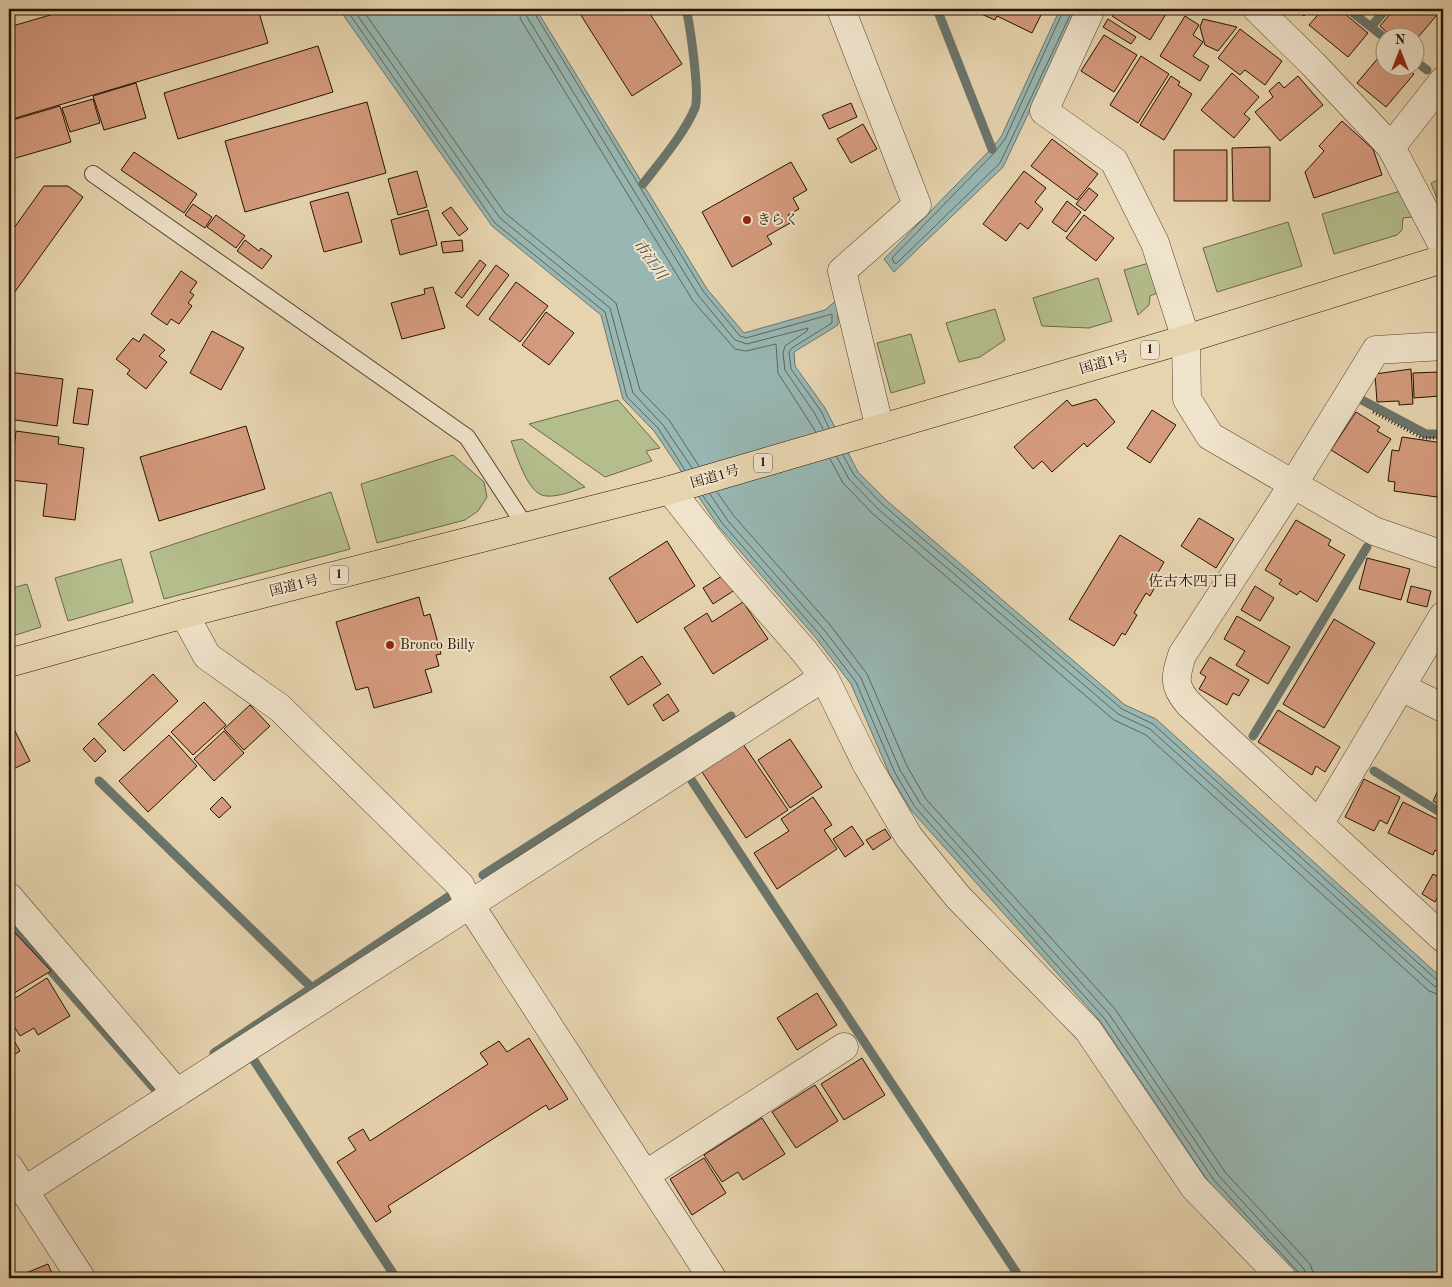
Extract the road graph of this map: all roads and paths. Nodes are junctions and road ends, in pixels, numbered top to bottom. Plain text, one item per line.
1 (841, 9) edge
2 (1091, 9) edge
3 (1257, 9) edge
4 (1443, 82) edge
5 (1391, 147) junction
6 (93, 174) dead end
7 (1443, 246) edge
8 (1443, 259) edge
9 (1186, 339) junction
10 (1443, 346) edge
11 (1346, 398) junction
12 (868, 433) junction
13 (1443, 438) edge
14 (1294, 483) junction
15 (670, 490) junction
16 (526, 527) junction
17 (1443, 555) edge
18 (184, 614) junction
19 (1443, 616) edge
20 (9, 663) edge
21 (824, 677) junction
22 (1401, 686) junction
23 (1443, 708) edge
24 (1319, 824) junction
25 (9, 897) edge
26 (470, 905) junction
27 (1443, 938) edge
28 (844, 1047) dead end
29 (177, 1093) junction
30 (9, 1167) edge
31 (645, 1175) junction
32 (24, 1191) junction
33 (81, 1278) edge
34 (712, 1278) edge
35 (1282, 1278) edge

1 - 12 street
2 - 9 street
3 - 5 street
4 - 5 street
5 - 7 street
6 - 16 lane
8 - 9 highway, 国道1号 / 1
9 - 12 highway, 国道1号 / 1
9 - 14 street
10 - 11 street
11 - 13 path
11 - 14 street
12 - 15 highway, 国道1号 / 1
14 - 17 street
14 - 24 street
15 - 16 highway, 国道1号 / 1
15 - 21 street
16 - 18 highway, 国道1号 / 1
18 - 20 highway, 国道1号 / 1
18 - 26 street
19 - 22 street
21 - 26 street
21 - 35 street
22 - 23 street
22 - 24 street
24 - 27 street
25 - 29 street
26 - 29 street
26 - 31 street
28 - 31 street
29 - 32 street
30 - 32 street
31 - 34 street
32 - 33 street

